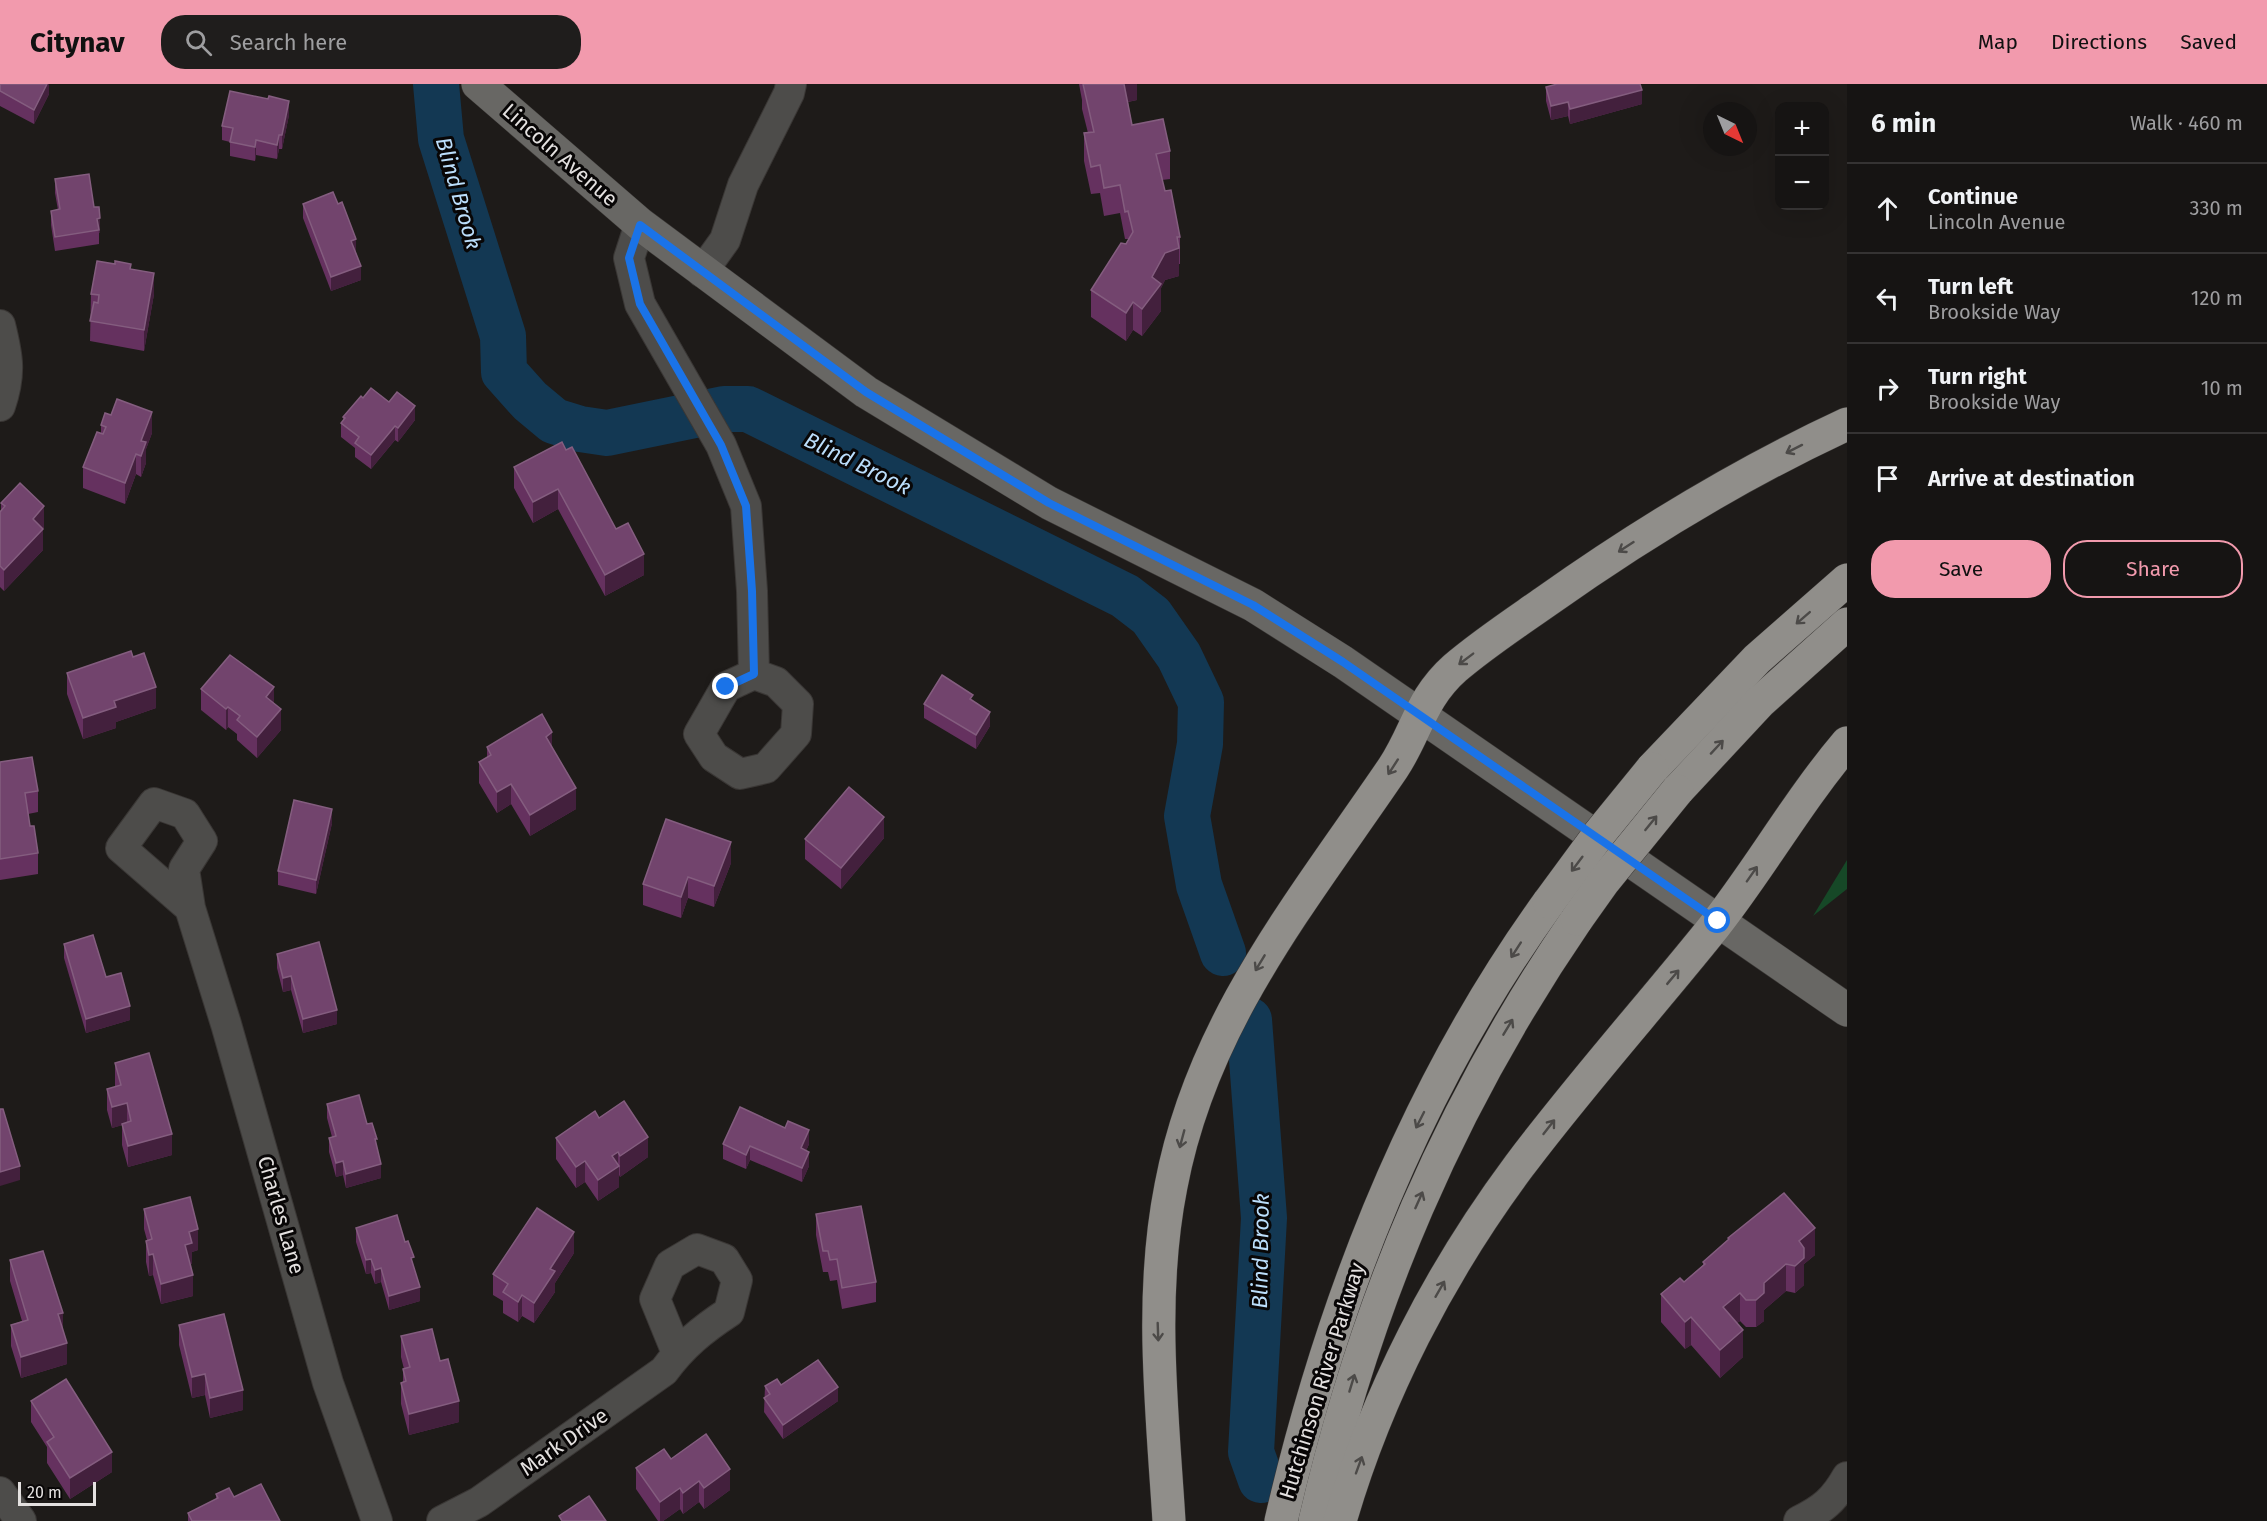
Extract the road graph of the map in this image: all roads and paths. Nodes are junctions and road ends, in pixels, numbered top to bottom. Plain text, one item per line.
1 (478, 84) edge
2 (791, 84) edge
3 (640, 225) junction
4 (702, 272) junction
5 (0, 326) edge
6 (0, 406) edge
7 (1847, 424) edge
8 (1847, 580) edge
9 (1847, 624) edge
10 (754, 674) dead end
11 (1419, 715) junction
12 (1847, 743) edge
13 (190, 908) dead end
14 (1718, 921) junction
15 (1847, 1010) edge
16 (678, 1353) dead end
17 (1847, 1477) edge
18 (0, 1492) edge
19 (21, 1521) edge
20 (377, 1521) edge
21 (442, 1521) edge
22 (1169, 1521) edge
23 (1281, 1521) edge
24 (1315, 1521) edge
25 (1340, 1521) edge
26 (1799, 1521) edge

1 - 3 street, Lincoln Avenue
2 - 4 street
3 - 4 street, Lincoln Avenue
3 - 10 street
4 - 11 street, Lincoln Avenue
5 - 6 street
7 -> 11 highway
8 -> 23 highway, Hutchinson River Parkway, bridge
24 -> 9 highway, Hutchinson River Parkway, bridge
11 - 14 street, Lincoln Avenue
11 -> 22 highway
14 -> 12 highway
13 - 20 street, Charles Lane
14 - 15 street, Lincoln Avenue
25 -> 14 highway
16 - 21 street, Mark Drive
17 - 26 street
18 - 19 street

